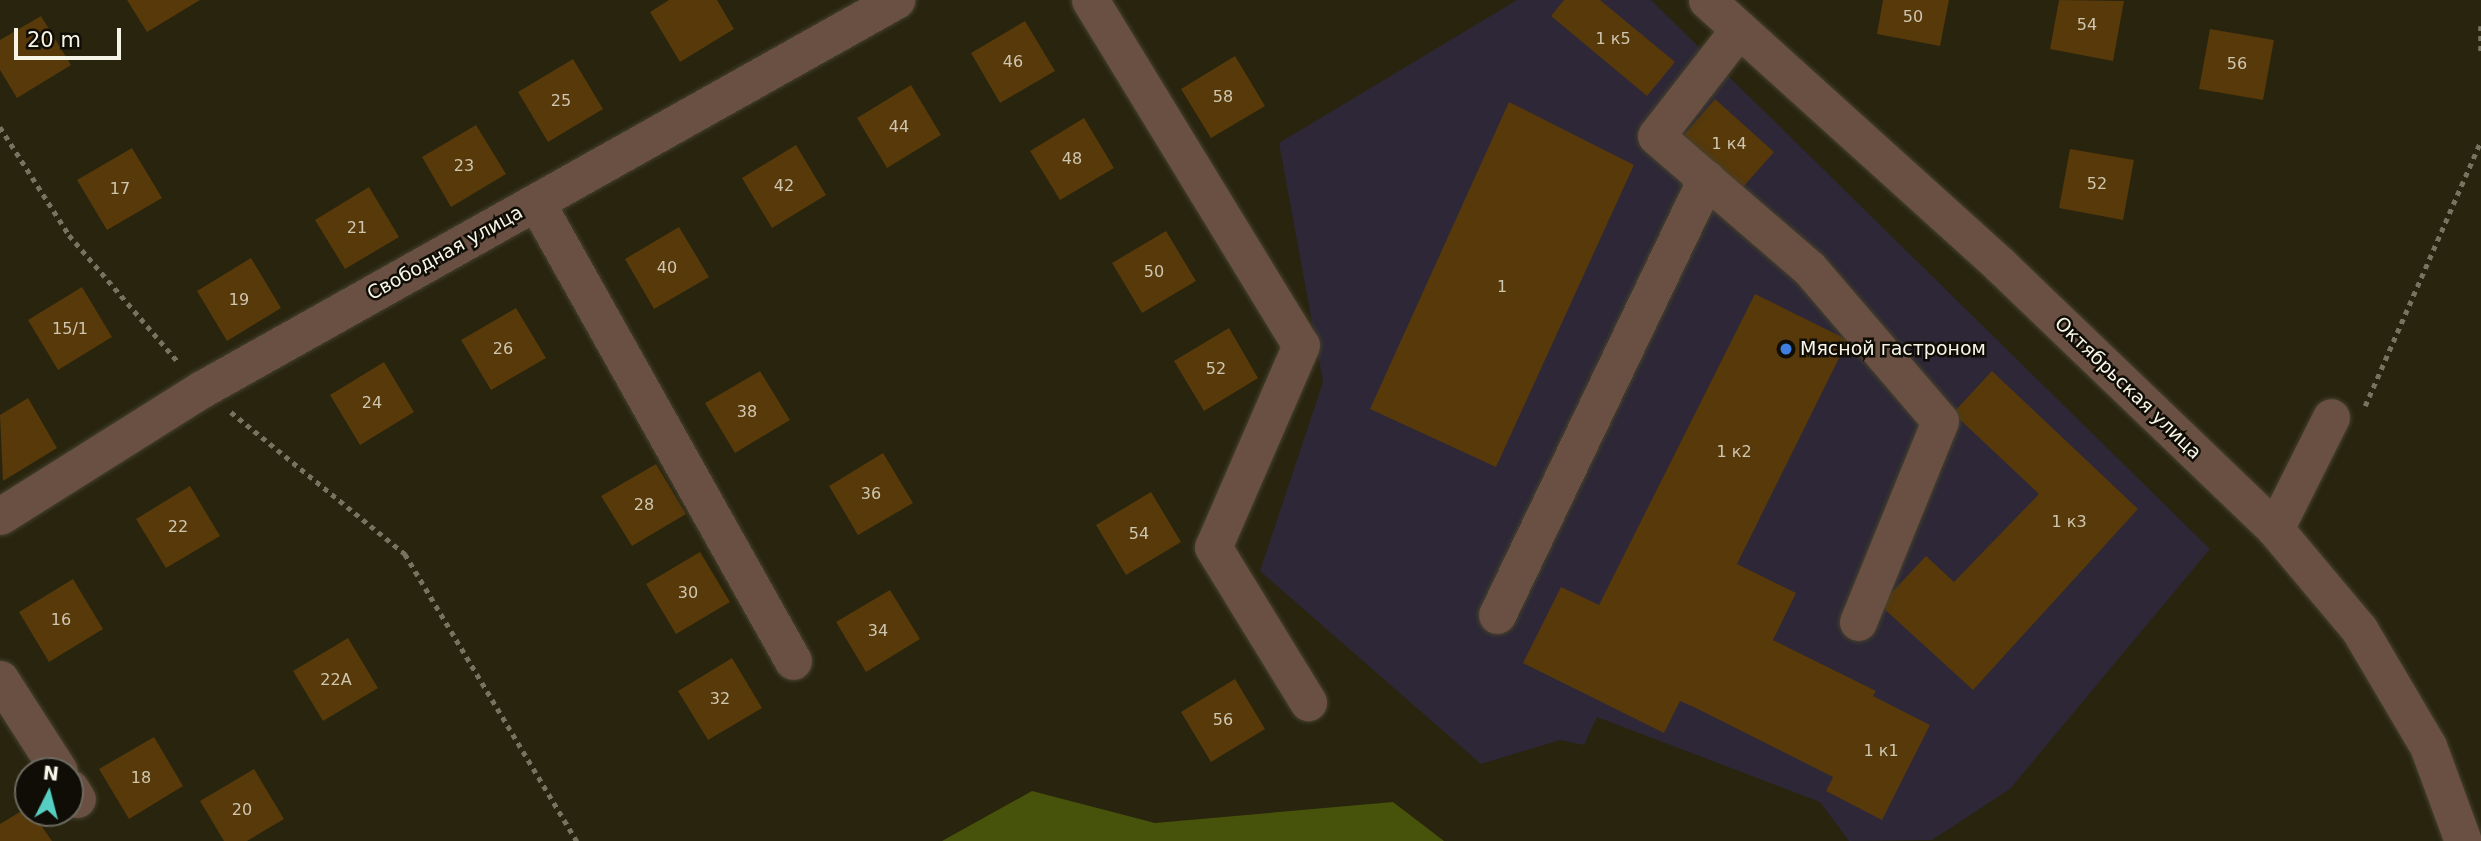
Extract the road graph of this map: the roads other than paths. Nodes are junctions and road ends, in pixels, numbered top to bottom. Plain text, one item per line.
1 (897, 0) edge
2 (1090, 0) edge
3 (1707, 0) edge
4 (1739, 29) junction
5 (1706, 178) junction
6 (536, 202) junction
7 (2331, 417) road end
8 (0, 516) edge
9 (2275, 529) junction
10 (1496, 615) dead end
11 (1858, 622) dead end
12 (793, 661) dead end
13 (0, 679) edge
14 (1308, 702) dead end
15 (50, 757) edge
16 (2463, 841) edge

1 - 6 street, Свободная улица
2 - 14 street
3 - 4 street, Октябрьская улица
4 - 5 street
4 - 9 street, Октябрьская улица
5 - 10 street
5 - 11 street
6 - 8 street, Свободная улица
6 - 12 street
7 - 9 street
9 - 16 street, Октябрьская улица
13 - 15 street

